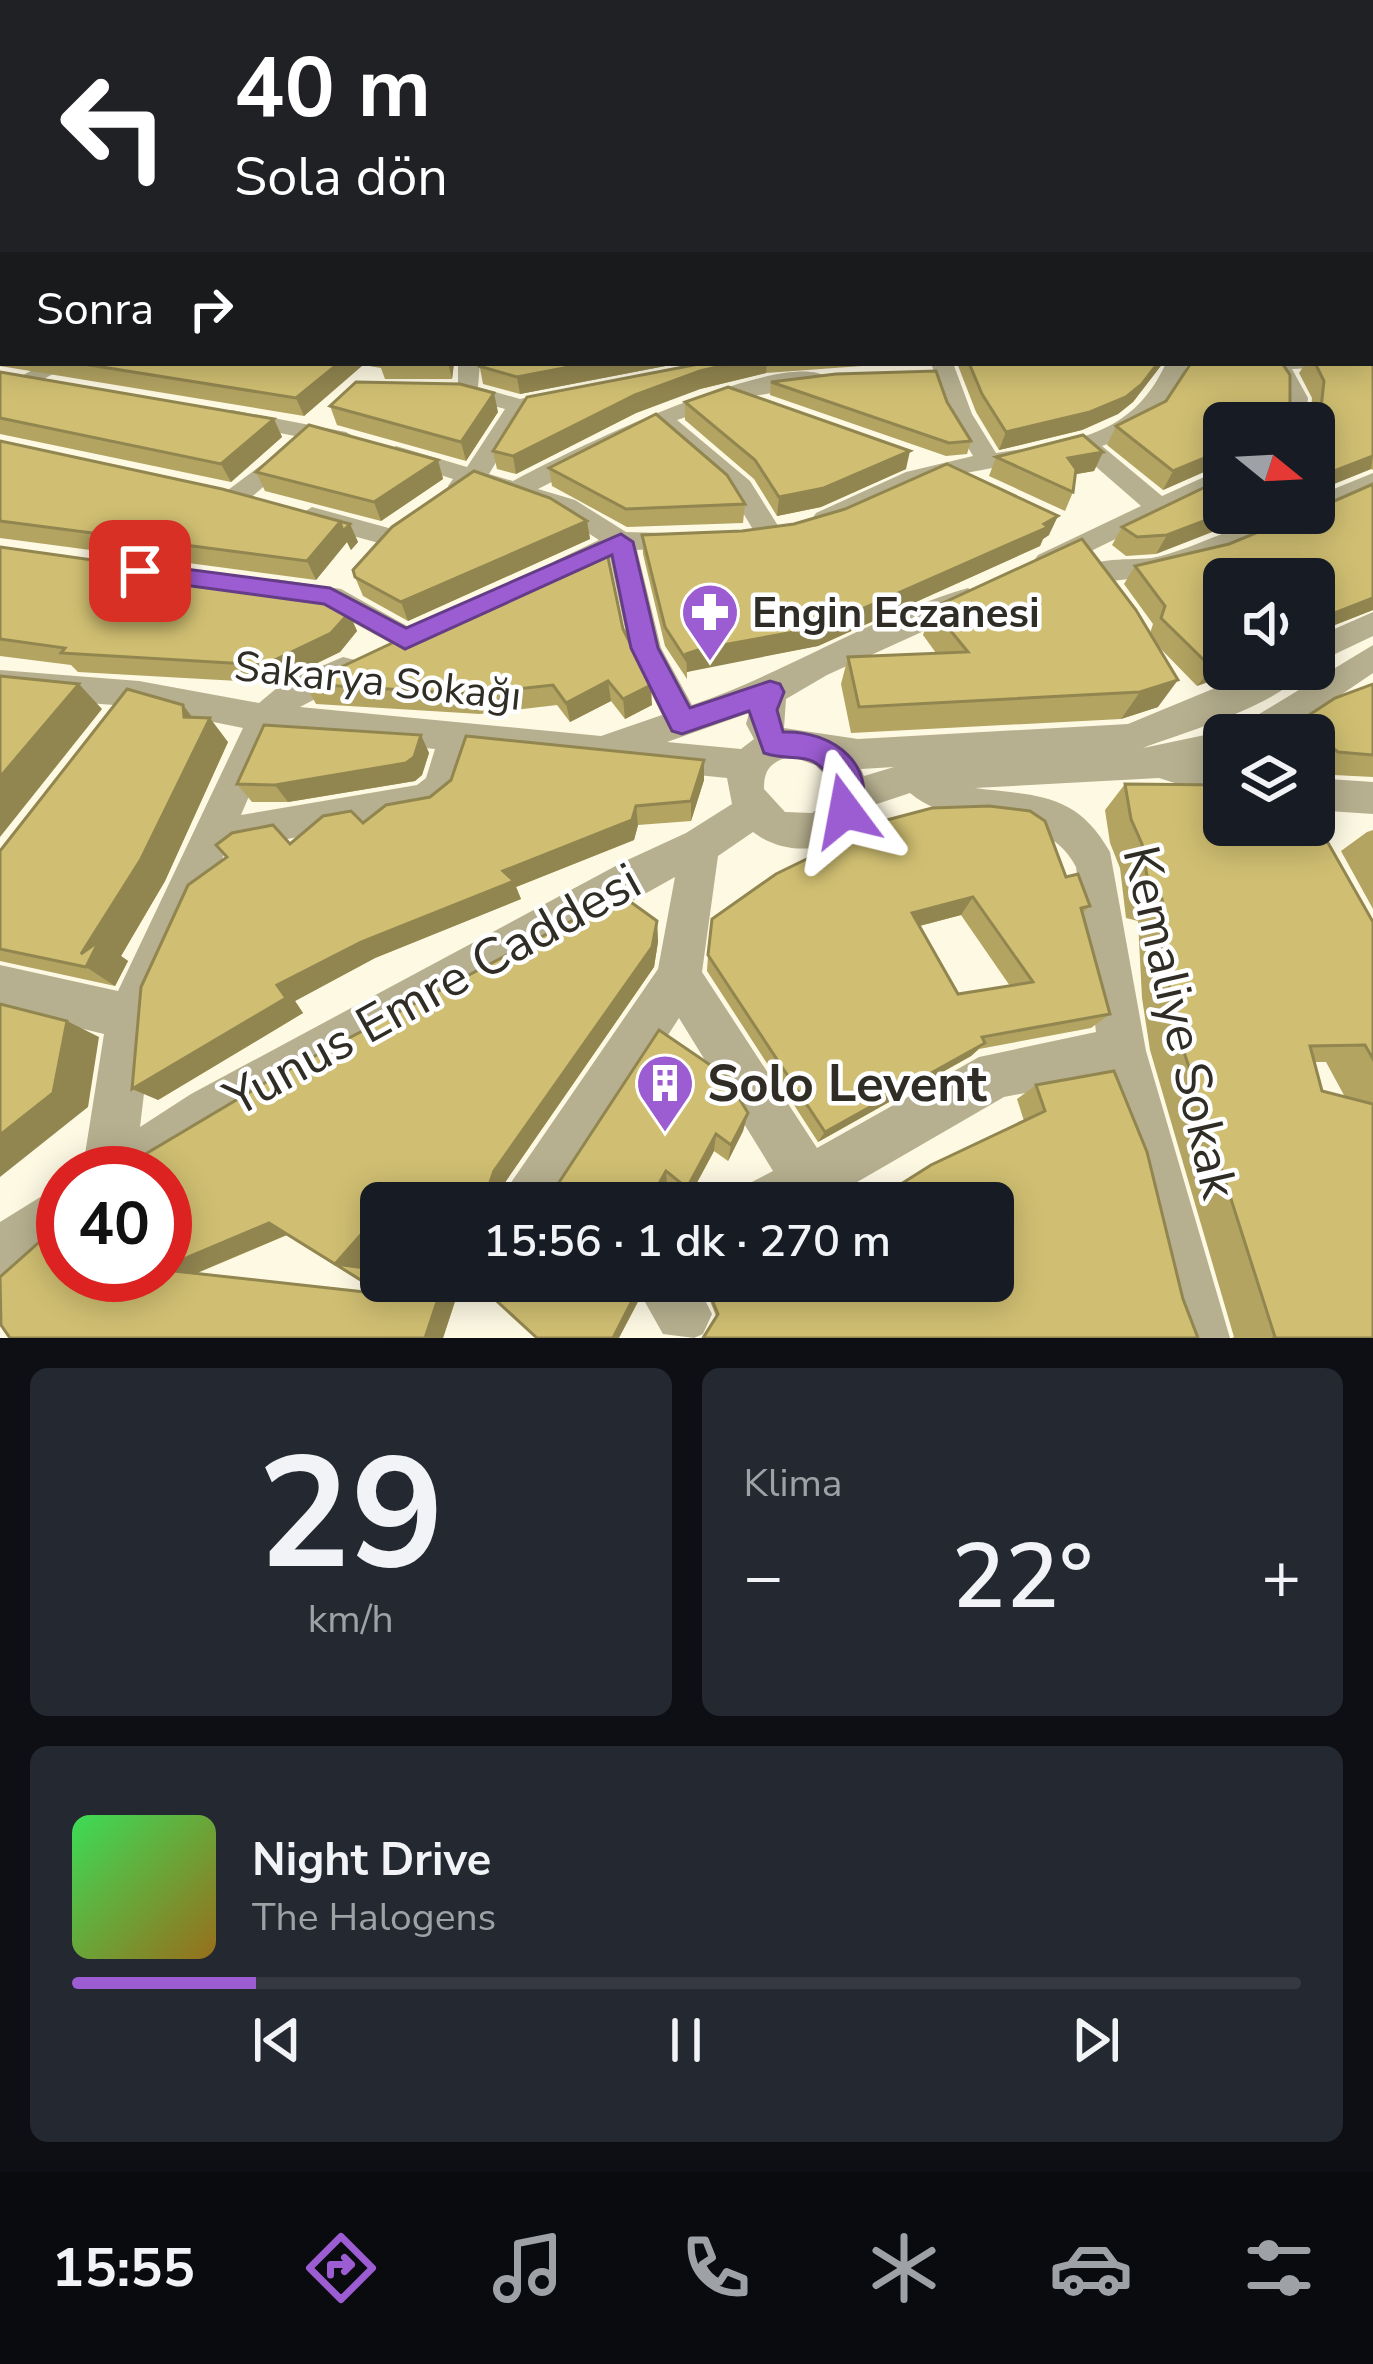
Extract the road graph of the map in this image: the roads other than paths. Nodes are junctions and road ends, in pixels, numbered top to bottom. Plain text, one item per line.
1 (56, 366) edge
2 (468, 366) edge
3 (1176, 366) edge
4 (1278, 366) edge
5 (937, 369) edge
6 (846, 374) edge
7 (0, 376) edge
8 (27, 382) junction
9 (71, 389) edge
10 (583, 392) edge
11 (730, 393) junction
12 (0, 396) edge
13 (1298, 402) edge
14 (519, 406) junction
15 (772, 410) edge
16 (202, 413) edge
17 (662, 419) junction
18 (321, 423) junction
19 (1082, 442) junction
20 (901, 455) edge
21 (944, 469) junction
22 (475, 475) junction
23 (988, 476) junction
24 (1373, 481) edge
25 (1203, 486) edge
26 (520, 488) junction
27 (1335, 498) edge
28 (437, 506) edge
29 (1159, 507) junction
30 (788, 527) junction
31 (1245, 534) edge
32 (1079, 540) junction
33 (621, 542) junction
34 (1028, 571) edge
35 (1095, 574) junction
36 (344, 581) junction
37 (244, 585) edge
38 (526, 586) edge
39 (986, 591) edge
40 (1120, 609) edge
41 (447, 622) edge
42 (1373, 623) edge
43 (405, 639) junction
44 (1335, 642) edge
45 (1373, 658) edge
46 (0, 683) edge
47 (1253, 690) edge
48 (770, 692) junction
49 (140, 694) junction
50 (1286, 714) edge
51 (266, 718) junction
52 (682, 722) junction
53 (112, 730) edge
54 (457, 734) junction
55 (820, 748) junction
56 (605, 749) junction
57 (1203, 752) edge
58 (761, 754) junction
59 (1165, 762) junction
60 (915, 776) junction
61 (1203, 778) edge
62 (850, 796) junction
63 (754, 811) junction
64 (212, 837) junction
65 (700, 846) junction
66 (679, 977) junction
67 (0, 987) edge
68 (130, 1017) junction
69 (1122, 1051) junction
70 (115, 1146) edge
71 (154, 1146) edge
72 (543, 1182) edge
73 (782, 1182) edge
74 (807, 1182) edge
75 (36, 1229) edge
76 (0, 1255) edge
77 (1202, 1338) edge

1 - 8 street
2 - 14 street
3 - 19 street
4 - 13 street
5 - 23 street
6 - 11 street
7 - 8 street
8 - 9 street
8 - 12 street
10 - 14 street
11 - 15 street
11 - 17 street
14 - 22 street
16 - 18 street
17 - 26 street
17 - 30 street
18 - 22 street
18 - 36 street
19 - 23 street
19 - 29 street
20 - 21 street
21 - 23 street
21 - 30 street
22 - 26 street
22 - 28 street
24 - 27 street
25 - 29 street
26 - 33 street
29 - 32 street
30 - 33 street
31 - 35 street
32 - 34 street
32 - 35 street
33 - 38 street
33 - 52 street
35 - 40 street
36 - 37 street
36 - 43 street
39 - 48 street
41 - 43 street
42 - 44 street
43 - 51 street
45 - 50 street
46 - 49 street, Sakarya Sokağı
47 - 55 street
48 - 52 street
48 - 58 street
49 - 51 street, Sakarya Sokağı
49 - 53 street
51 - 54 street, Sakarya Sokağı
51 - 64 street
52 - 56 street
54 - 56 street, Sakarya Sokağı
54 - 64 street
55 - 58 street
55 - 62 street
56 - 58 street, Sakarya Sokağı
57 - 59 street
58 - 63 street
59 - 60 street
59 - 61 street
60 - 62 street
60 - 69 street, Kemaliye Sokak
62 - 63 street
63 - 65 street, Yunus Emre Caddesi
64 - 68 street
65 - 66 street
65 - 71 street, Yunus Emre Caddesi
66 - 72 street
66 - 73 street
67 - 68 street
68 - 70 street
69 - 74 street
69 - 77 street, Kemaliye Sokak
75 - 76 street

